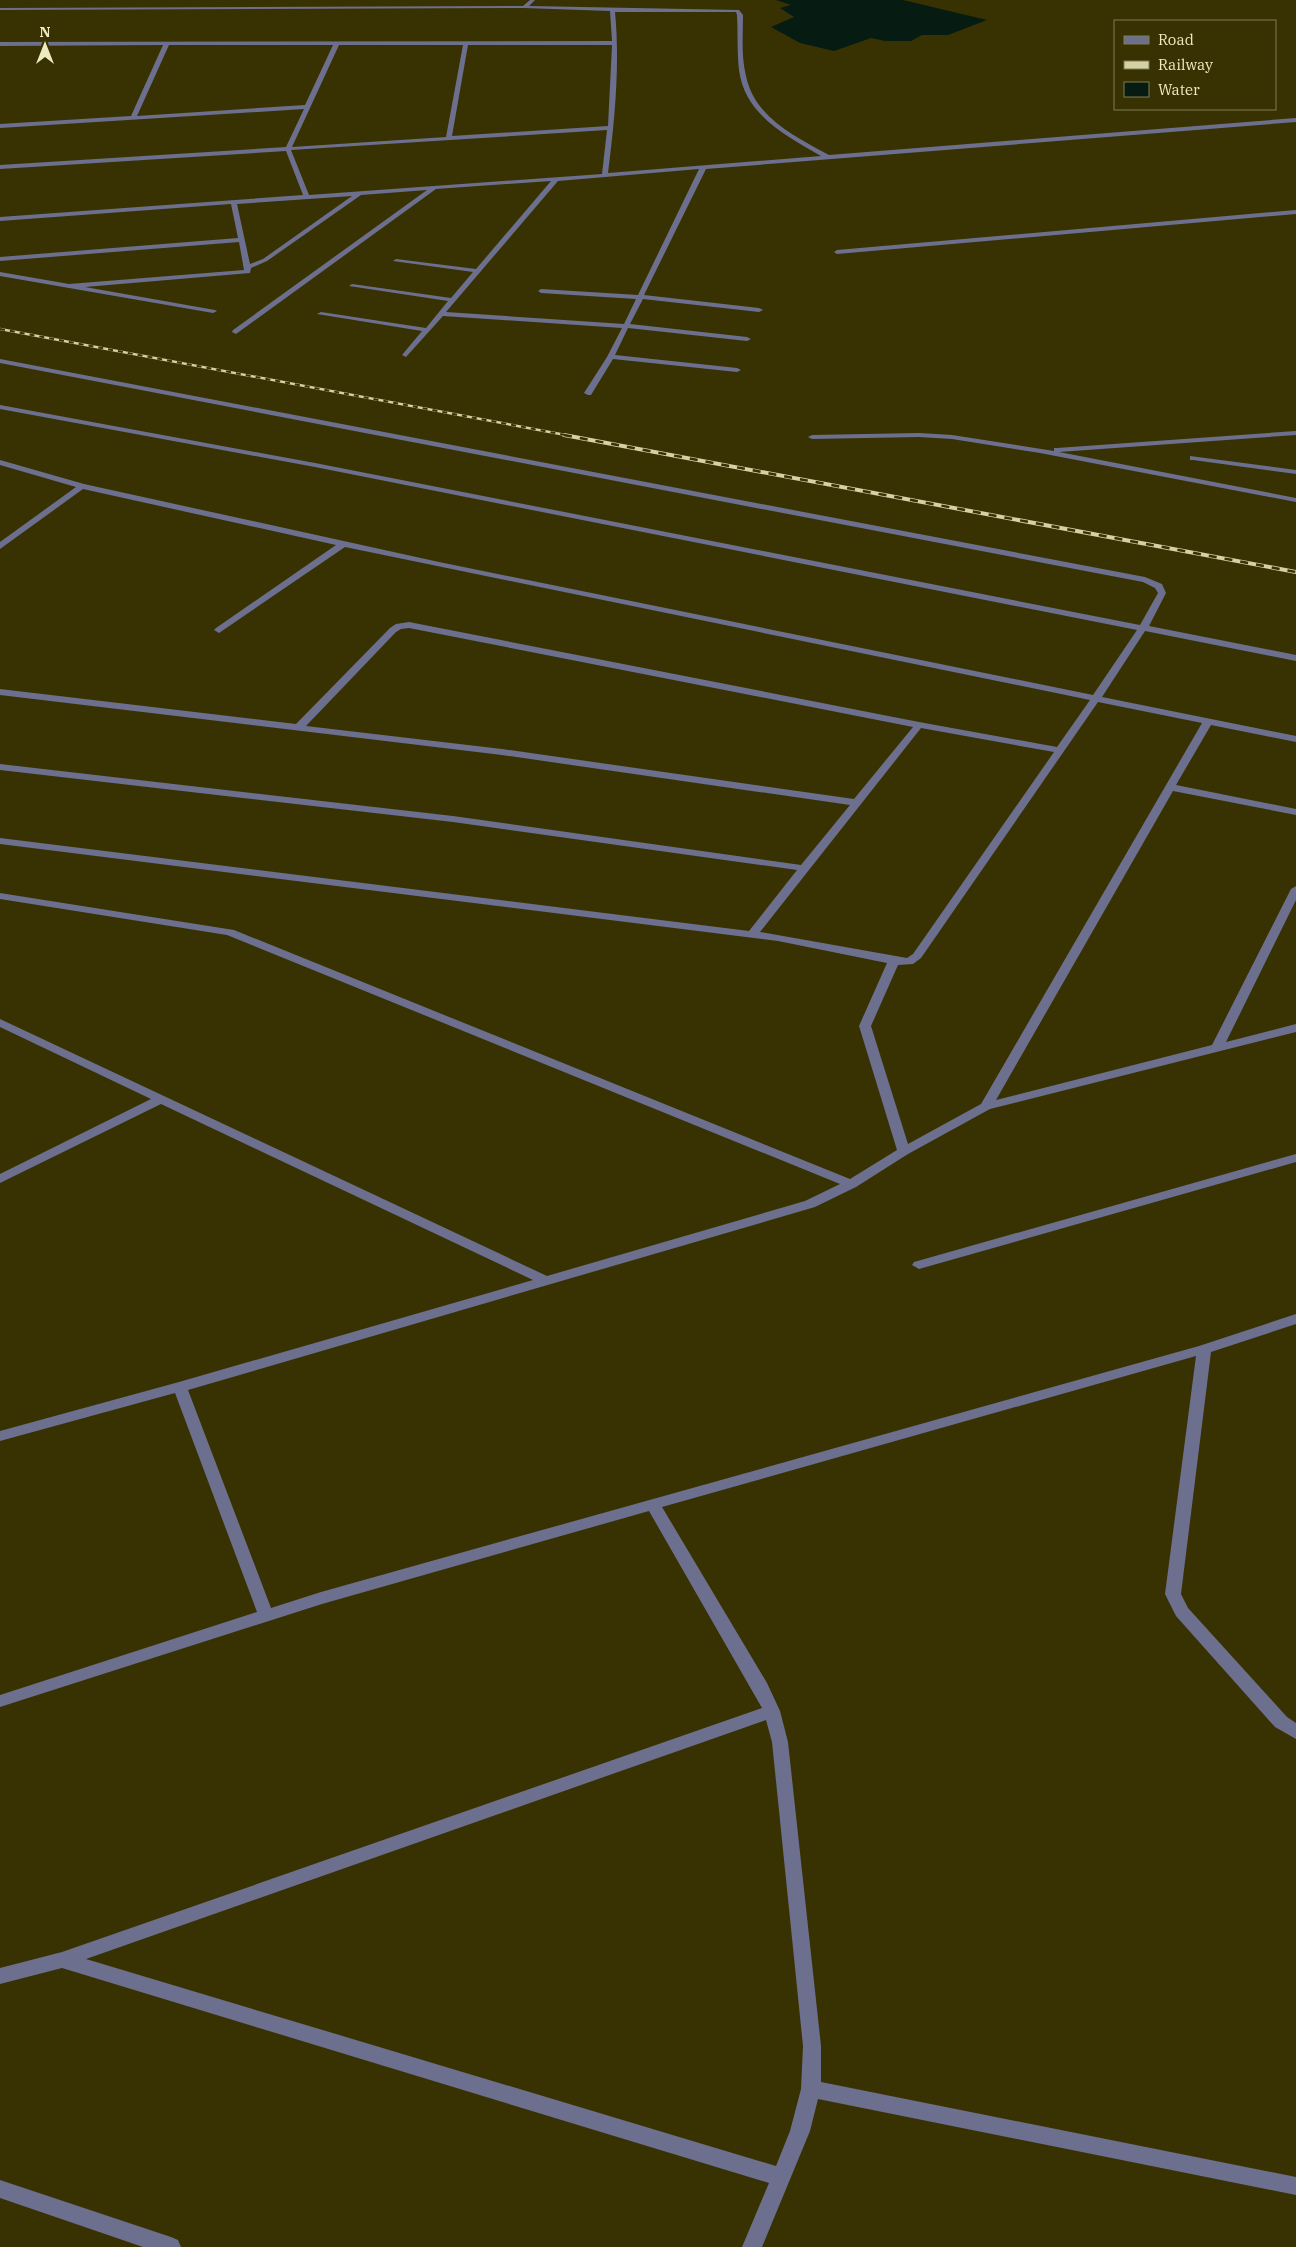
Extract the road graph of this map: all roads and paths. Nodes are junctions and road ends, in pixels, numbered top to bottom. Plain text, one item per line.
1 (50, 0) edge
2 (410, 0) edge
3 (533, 0) edge
4 (407, 7) junction
5 (524, 7) junction
6 (0, 9) edge
7 (42, 10) junction
8 (612, 10) junction
9 (167, 43) junction
10 (337, 43) junction
11 (466, 43) junction
12 (616, 43) junction
13 (0, 44) edge
14 (307, 108) junction
15 (133, 118) junction
16 (1296, 120) edge
17 (0, 126) edge
18 (611, 128) junction
19 (449, 138) junction
20 (288, 149) junction
21 (829, 158) junction
22 (0, 167) edge
23 (702, 168) junction
24 (605, 174) junction
25 (556, 179) junction
26 (434, 188) junction
27 (360, 193) junction
28 (307, 197) junction
29 (234, 203) junction
30 (1296, 212) edge
31 (0, 219) edge
32 (242, 240) junction
33 (837, 252) dead end
34 (0, 259) edge
35 (396, 261) dead end
36 (248, 267) junction
37 (477, 271) junction
38 (0, 274) edge
39 (68, 286) junction
40 (352, 286) dead end
41 (541, 291) dead end
42 (640, 297) junction
43 (453, 300) junction
44 (759, 310) dead end
45 (213, 311) dead end
46 (321, 314) dead end
47 (440, 314) junction
48 (626, 326) junction
49 (427, 330) junction
50 (236, 332) dead end
51 (747, 339) dead end
52 (406, 355) dead end
53 (611, 357) junction
54 (0, 361) edge
55 (737, 370) dead end
56 (588, 393) dead end
57 (0, 407) edge
58 (1296, 433) edge
59 (812, 437) dead end
60 (1040, 451) junction
61 (1193, 458) dead end
62 (0, 462) edge
63 (1296, 472) edge
64 (82, 486) junction
65 (1296, 500) edge
66 (344, 544) junction
67 (0, 546) edge
68 (1144, 628) junction
69 (219, 630) dead end
70 (1296, 658) edge
71 (0, 692) edge
72 (1096, 698) junction
73 (1208, 721) junction
74 (919, 724) junction
75 (298, 728) junction
76 (1296, 739) edge
77 (1060, 750) junction
78 (0, 767) edge
79 (1170, 786) junction
80 (858, 803) junction
81 (1296, 812) edge
82 (0, 841) edge
83 (802, 868) junction
84 (1296, 889) edge
85 (0, 896) edge
86 (752, 935) junction
87 (894, 961) junction
88 (0, 1023) edge
89 (1296, 1028) edge
90 (16, 1031) junction
91 (0, 1036) edge
92 (1216, 1048) junction
93 (161, 1100) junction
94 (986, 1106) junction
95 (904, 1151) junction
96 (1296, 1158) edge
97 (0, 1179) edge
98 (851, 1184) junction
99 (919, 1265) dead end
100 (547, 1280) junction
101 (1296, 1319) edge
102 (1204, 1349) junction
103 (180, 1387) junction
104 (0, 1436) edge
105 (653, 1504) junction
106 (266, 1616) junction
107 (0, 1701) edge
108 (772, 1710) junction
109 (1296, 1732) edge
110 (62, 1960) junction
111 (0, 1976) edge
112 (811, 2089) junction
113 (780, 2177) junction
114 (1296, 2186) edge
115 (0, 2189) edge
116 (172, 2247) edge
117 (752, 2247) edge

1 - 7 street
2 - 4 street
3 - 5 street
4 - 5 street
4 - 7 street
5 - 8 street
6 - 7 street
8 - 12 street
8 - 21 street
9 - 10 street
9 - 13 street
9 - 15 street
10 - 11 street
10 - 14 street
11 - 12 street
11 - 19 street
12 - 18 street
14 - 15 street
14 - 20 street
15 - 17 street
16 - 21 street
18 - 19 street
18 - 24 street
19 - 20 street
20 - 22 street
20 - 28 street
21 - 23 street
23 - 24 street
23 - 42 street
24 - 25 street
25 - 26 street
25 - 37 street
26 - 27 street
26 - 50 street
27 - 28 street
27 - 36 street
28 - 29 street
29 - 31 street
29 - 32 street
30 - 33 street
32 - 34 street
32 - 36 street
35 - 37 street
36 - 39 street
37 - 43 street
38 - 39 street
39 - 45 street
40 - 43 street
41 - 42 street
42 - 44 street
42 - 48 street
43 - 47 street
46 - 49 street
47 - 48 street
47 - 49 street
48 - 51 street
48 - 53 street
49 - 52 street
53 - 55 street
53 - 56 street
54 - 68 street
57 - 68 street
58 - 60 street
59 - 60 street
60 - 65 street
61 - 63 street
62 - 64 street
64 - 66 street
64 - 67 street
66 - 69 street
66 - 72 street
68 - 70 street
68 - 72 street
71 - 75 street
72 - 73 street
72 - 77 street
73 - 76 street
73 - 79 street
74 - 75 street
74 - 77 street
74 - 80 street
75 - 80 street
77 - 87 street
78 - 83 street
79 - 81 street
79 - 94 street
80 - 83 street
82 - 86 street
83 - 86 street
84 - 92 street
85 - 98 street
86 - 87 street
87 - 95 street
88 - 90 street
89 - 92 street
90 - 91 street
90 - 93 street
92 - 94 street
93 - 97 street
93 - 100 street
94 - 95 street
95 - 98 street
96 - 99 street
98 - 100 street
100 - 103 street
101 - 102 street
102 - 105 street
102 - 109 street
103 - 104 street
103 - 106 street
105 - 106 street
105 - 108 street
106 - 107 street
108 - 110 street
108 - 112 street
110 - 111 street
110 - 113 street
112 - 113 street
112 - 114 street
113 - 117 street
115 - 116 street

